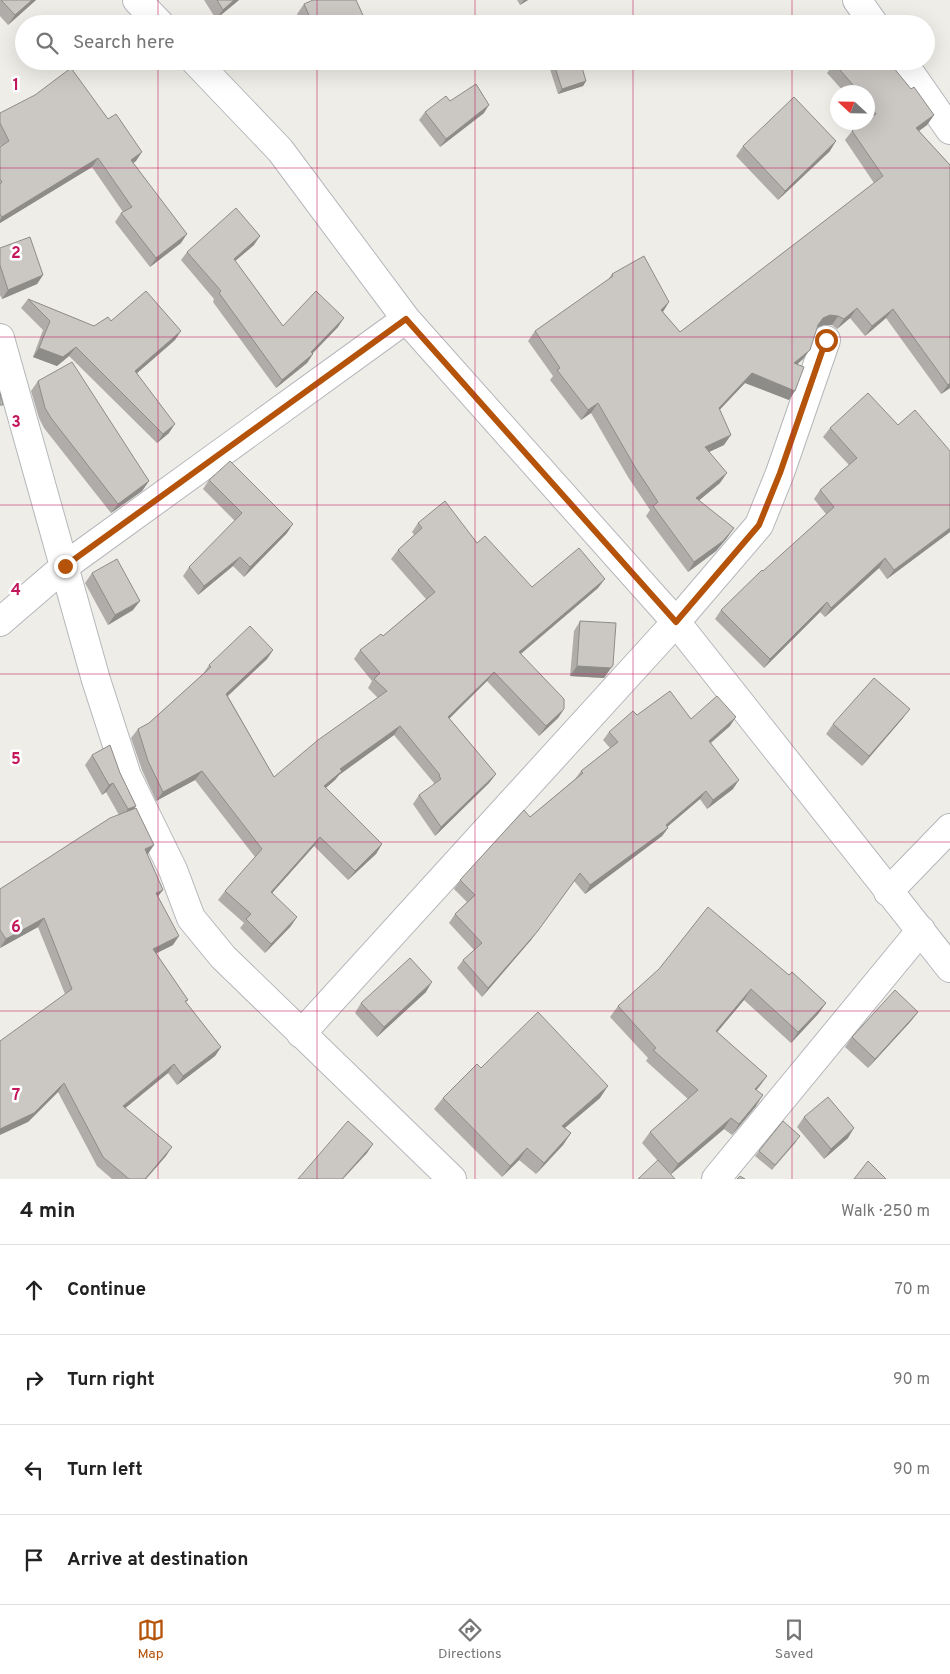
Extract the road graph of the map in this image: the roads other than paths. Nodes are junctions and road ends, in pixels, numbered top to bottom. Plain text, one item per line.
1 (137, 0) edge
2 (857, 0) edge
3 (151, 15) edge
4 (868, 15) edge
5 (204, 70) edge
6 (908, 70) edge
7 (950, 130) edge
8 (406, 319) junction
9 (0, 338) edge
10 (826, 340) dead end
11 (65, 566) junction
12 (0, 622) edge
13 (676, 622) junction
14 (950, 828) edge
15 (888, 892) junction
16 (921, 930) junction
17 (950, 968) edge
18 (301, 1034) junction
19 (452, 1179) edge
20 (716, 1179) edge

1 - 3 street
2 - 4 street
5 - 8 street
6 - 7 street
8 - 11 street
8 - 13 street
9 - 11 street
10 - 13 street
11 - 12 street
11 - 18 street
13 - 15 street
13 - 18 street
14 - 15 street
15 - 16 street
16 - 17 street
16 - 20 street
18 - 19 street

